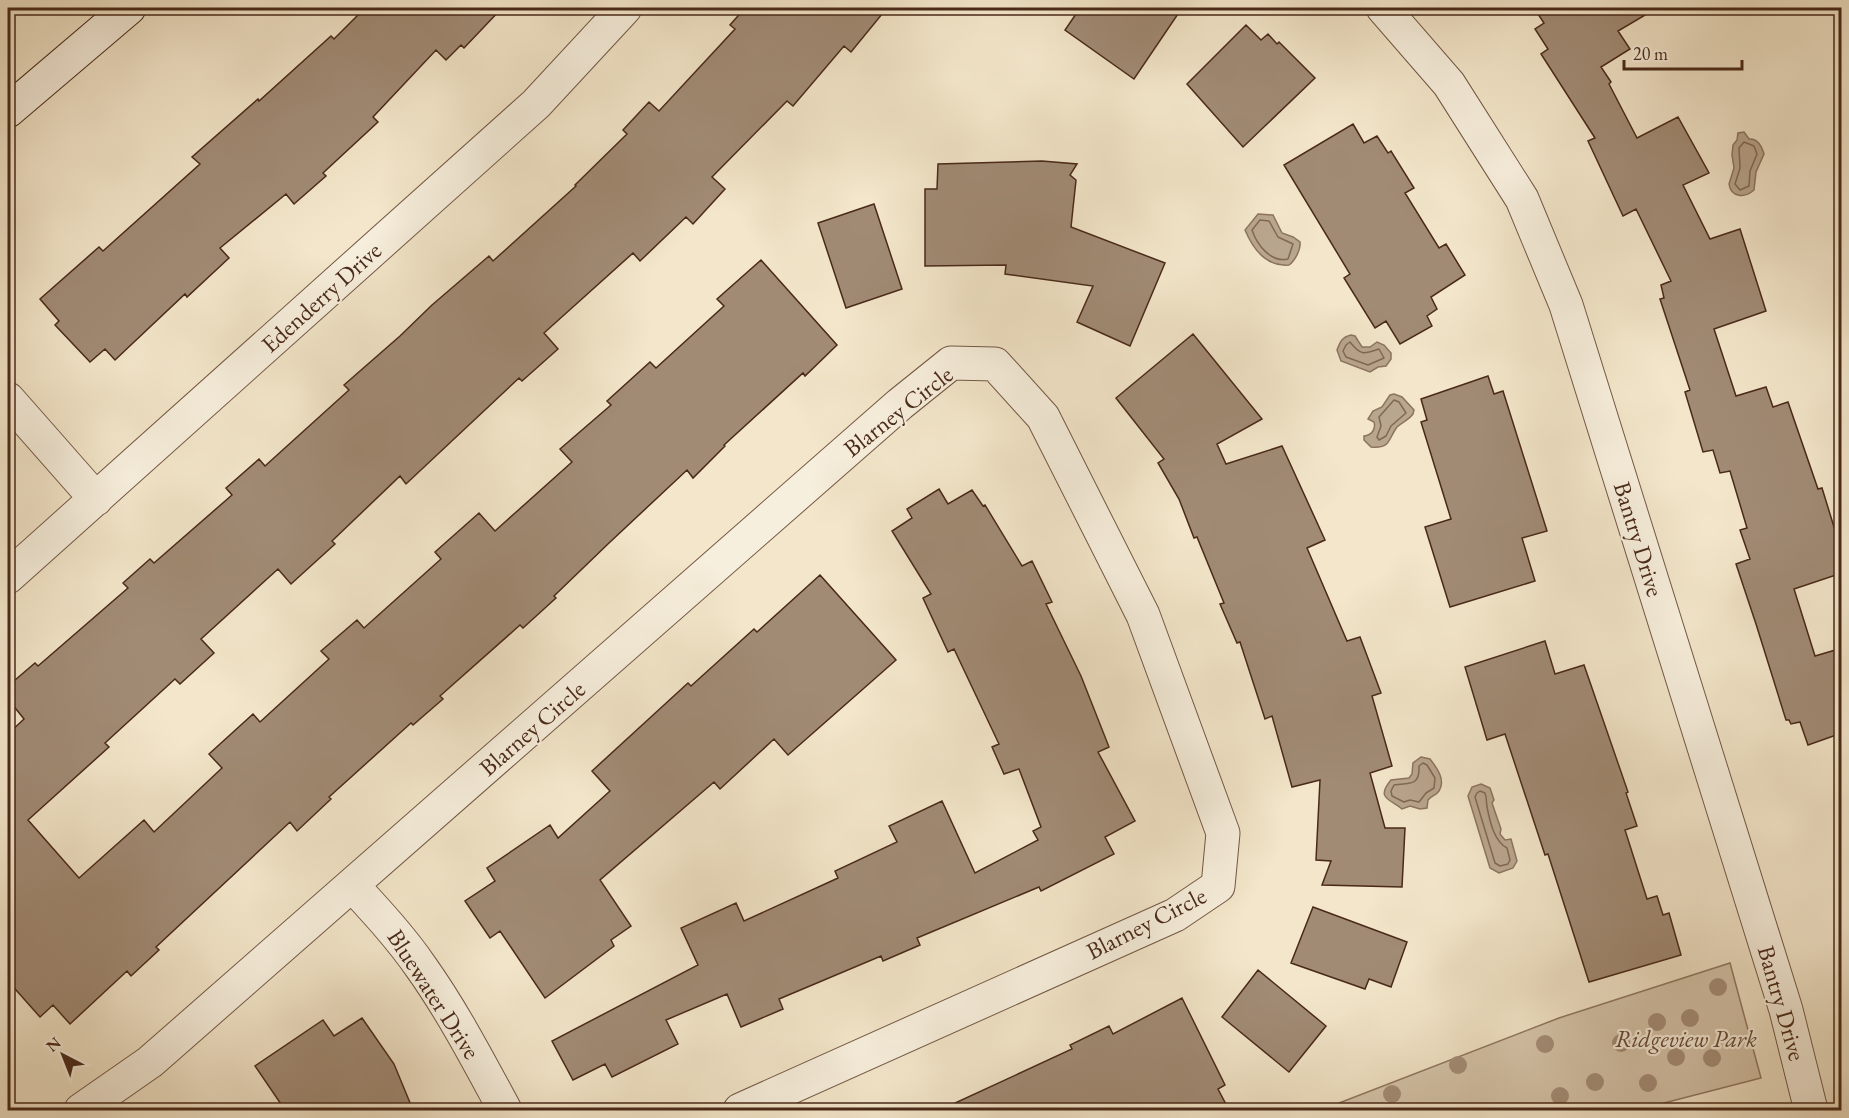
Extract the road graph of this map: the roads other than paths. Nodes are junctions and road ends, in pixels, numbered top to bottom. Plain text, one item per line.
1 (129, 8) edge
2 (625, 8) edge
3 (1383, 8) edge
4 (8, 111) edge
5 (8, 399) edge
6 (96, 499) junction
7 (8, 577) edge
8 (353, 886) junction
9 (81, 1110) edge
10 (505, 1110) edge
11 (740, 1110) edge
12 (1811, 1110) edge

1 - 4 street
2 - 6 street, Edenderry Drive
3 - 12 street, Bantry Drive
5 - 6 street
6 - 7 street, Edenderry Drive
8 - 9 street, Blarney Circle
8 - 10 street, Bluewater Drive
8 - 11 street, Blarney Circle

